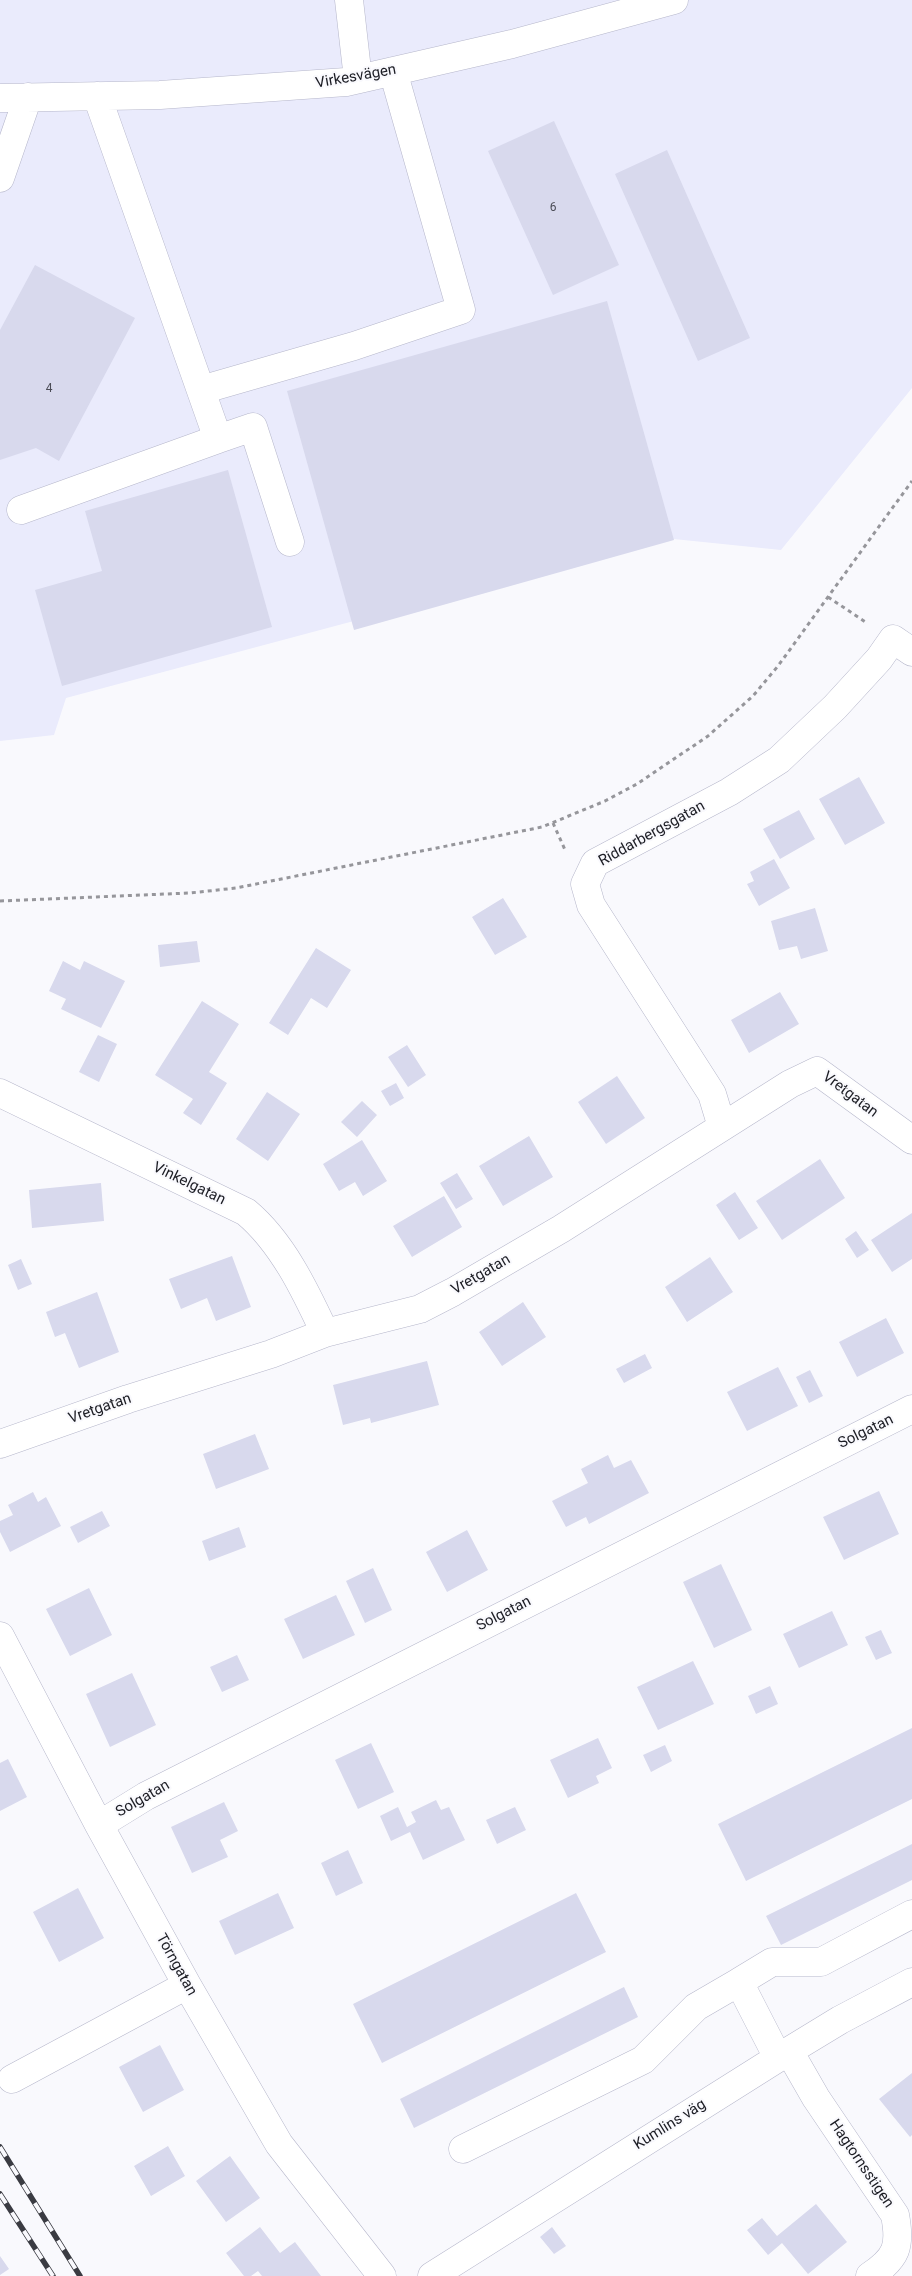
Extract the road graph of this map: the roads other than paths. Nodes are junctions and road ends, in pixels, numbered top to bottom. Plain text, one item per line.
1 (349, 0) edge
2 (674, 0) edge
3 (393, 71) junction
4 (358, 78) junction
5 (97, 96) junction
6 (28, 97) junction
7 (0, 98) edge
8 (0, 178) edge
9 (201, 390) junction
10 (218, 439) junction
11 (21, 510) dead end
12 (290, 542) dead end
13 (902, 646) edge
14 (0, 1093) edge
15 (722, 1126) junction
16 (912, 1140) edge
17 (325, 1333) junction
18 (912, 1409) edge
19 (0, 1444) edge
20 (0, 1636) edge
21 (99, 1825) junction
22 (912, 1914) edge
23 (739, 1982) junction
24 (912, 1982) edge
25 (187, 1985) junction
26 (784, 2055) junction
27 (12, 2079) dead end
28 (463, 2149) dead end
29 (382, 2276) edge
30 (432, 2276) edge
31 (870, 2276) edge

1 - 4 street
2 - 3 street, Virkesvägen
3 - 4 street, Virkesvägen
3 - 9 street
4 - 5 street, Virkesvägen
5 - 6 street, Virkesvägen
5 - 9 street
6 - 7 street, Virkesvägen
6 - 8 street
9 - 10 street
10 - 11 street
10 - 12 street
13 - 15 street, Riddarbergsgatan
14 - 17 street, Vinkelgatan
15 - 16 street, Vretgatan
15 - 17 street, Vretgatan
17 - 19 street, Vretgatan
18 - 21 street, Solgatan
20 - 21 street, Törngatan
21 - 25 street, Törngatan
22 - 23 street
23 - 26 street, Hagtornsstigen
23 - 28 street
24 - 26 street, Kumlins väg
25 - 27 street
25 - 29 street, Törngatan
26 - 30 street, Kumlins väg
26 - 31 street, Hagtornsstigen

